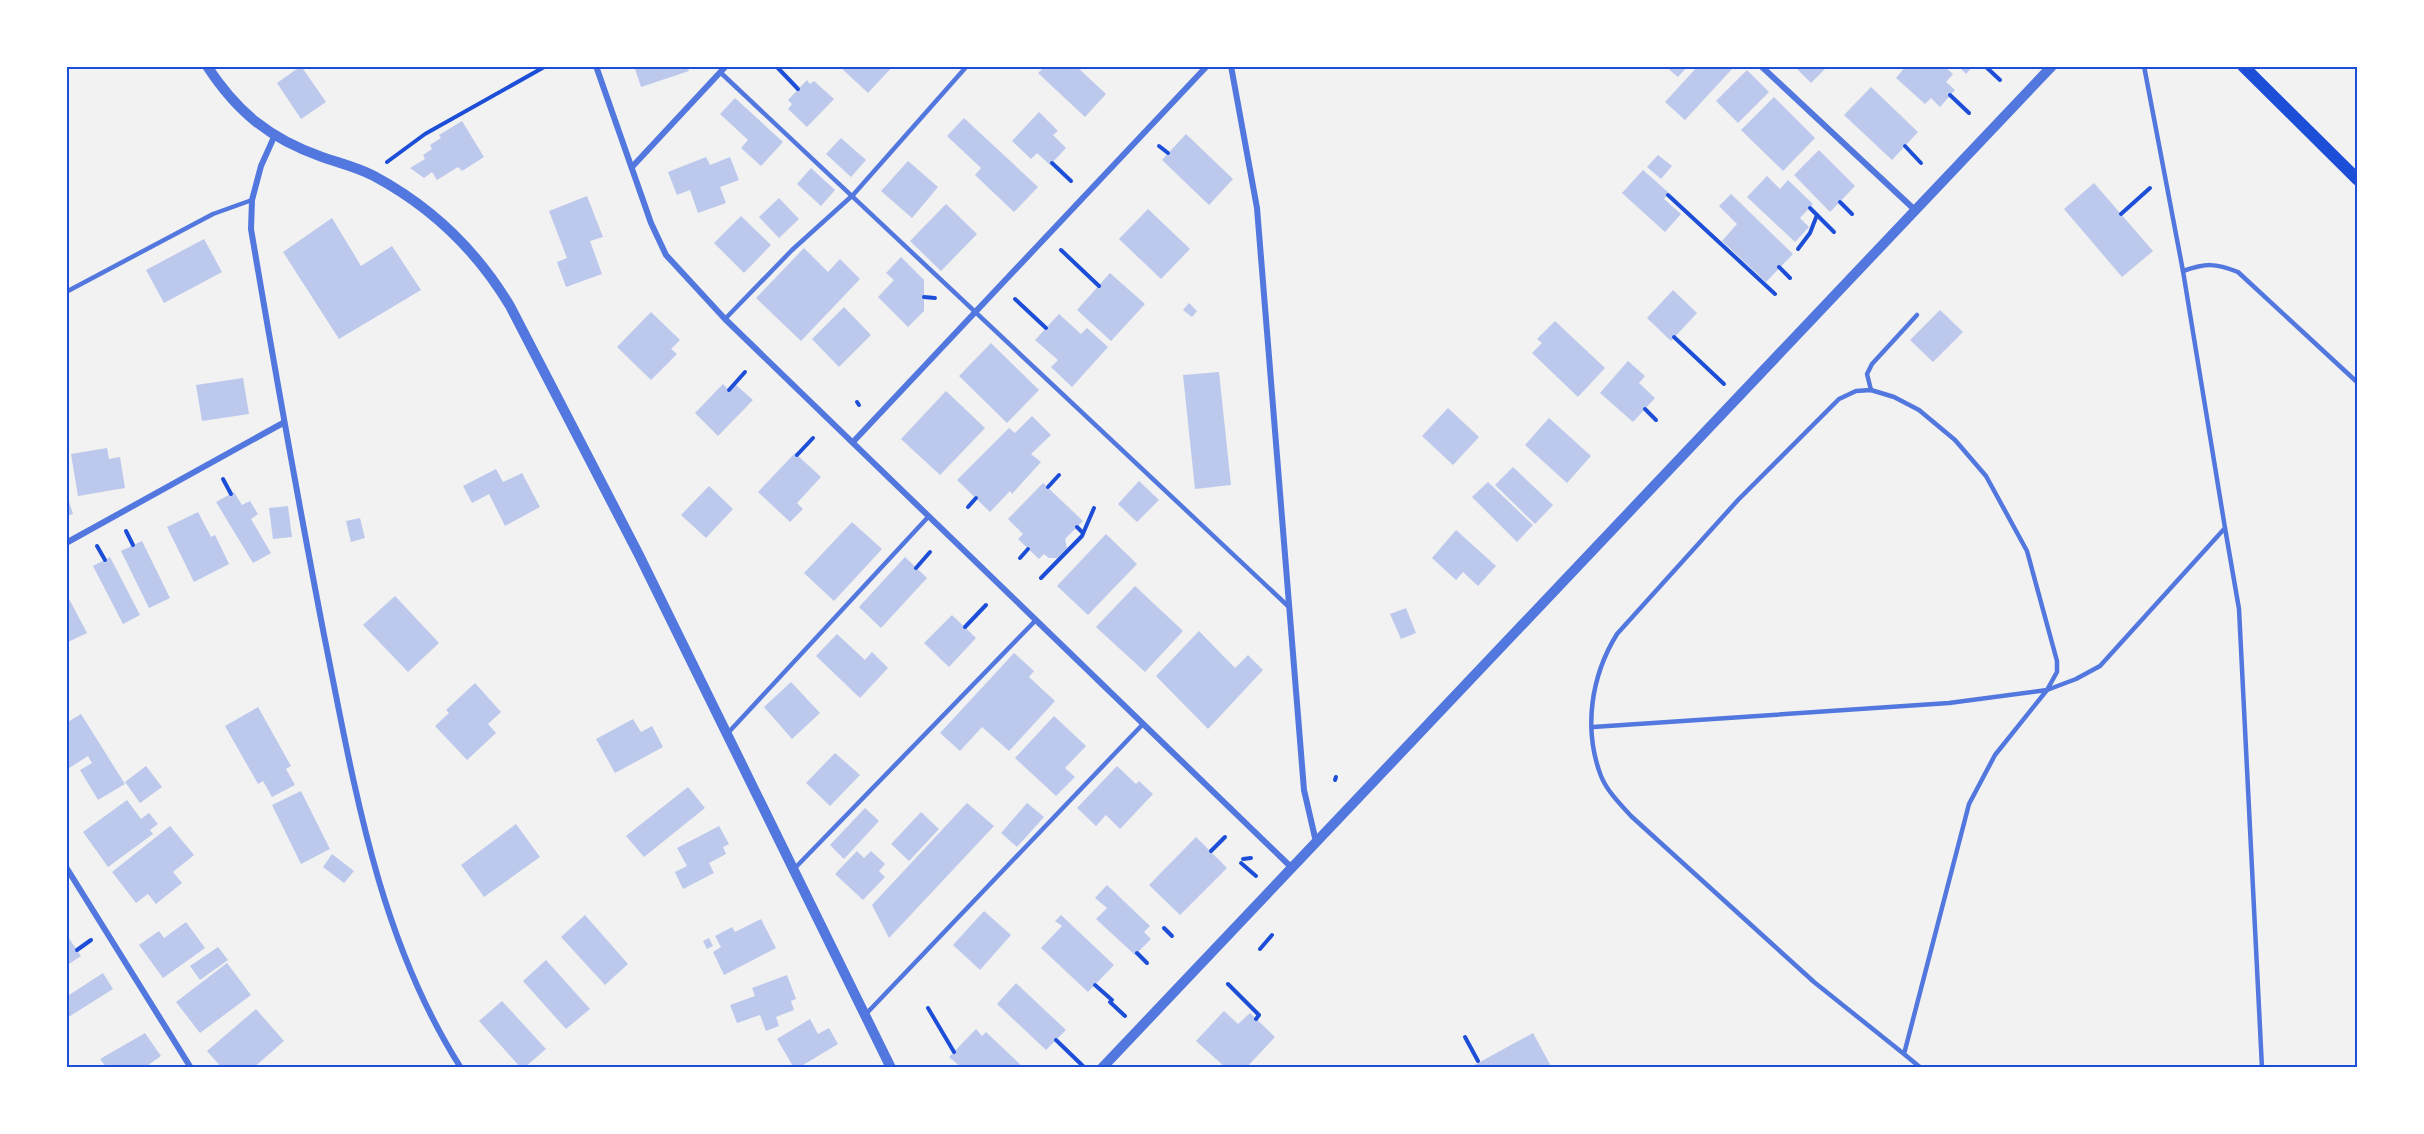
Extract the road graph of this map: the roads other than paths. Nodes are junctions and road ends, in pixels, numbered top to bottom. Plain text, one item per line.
1 (207, 66) edge
2 (596, 66) edge
3 (726, 66) edge
4 (967, 66) edge
5 (1207, 66) edge
6 (1231, 66) edge
7 (1761, 66) edge
8 (2052, 66) edge
9 (2144, 66) edge
10 (2243, 66) edge
11 (720, 72) junction
12 (274, 137) junction
13 (632, 167) junction
14 (2358, 180) edge
15 (853, 195) junction
16 (252, 200) junction
17 (1915, 210) junction
18 (2183, 271) junction
19 (66, 292) edge
20 (975, 312) junction
21 (1917, 315) dead end
22 (725, 320) junction
23 (2358, 383) edge
24 (1871, 390) junction
25 (283, 423) junction
26 (853, 442) junction
27 (929, 516) junction
28 (2225, 528) junction
29 (66, 543) edge
30 (1289, 607) junction
31 (1036, 620) junction
32 (2047, 690) junction
33 (1143, 724) junction
34 (1593, 727) junction
35 (727, 735) junction
36 (1316, 842) junction
37 (66, 867) edge
38 (1292, 868) junction
39 (793, 870) junction
40 (865, 1016) junction
41 (1904, 1054) junction
42 (191, 1068) edge
43 (461, 1068) edge
44 (891, 1068) edge
45 (1101, 1068) edge
46 (1921, 1068) edge
47 (2262, 1068) edge

1 - 12 street
2 - 13 street
3 - 11 street
4 - 15 lane
5 - 20 street
6 - 30 street
7 - 17 street
8 - 17 street
9 - 18 lane
10 - 14 main road
11 - 13 street
11 - 15 lane
12 - 16 street
12 - 35 street
13 - 22 street
15 - 20 lane
15 - 22 lane
16 - 19 lane
16 - 25 street
17 - 36 street
18 - 23 lane
18 - 28 lane
20 - 26 street
20 - 30 lane
21 - 24 lane
22 - 26 street
24 - 32 lane
24 - 34 lane
25 - 29 street
25 - 43 street
26 - 27 street
27 - 31 street
27 - 35 lane
28 - 32 lane
28 - 47 lane
30 - 36 street
31 - 33 street
31 - 39 lane
32 - 34 lane
32 - 41 lane
33 - 38 street
33 - 40 lane
34 - 41 lane
35 - 39 street
36 - 38 street
37 - 42 street
38 - 45 street
39 - 40 street
40 - 44 street
41 - 46 lane

